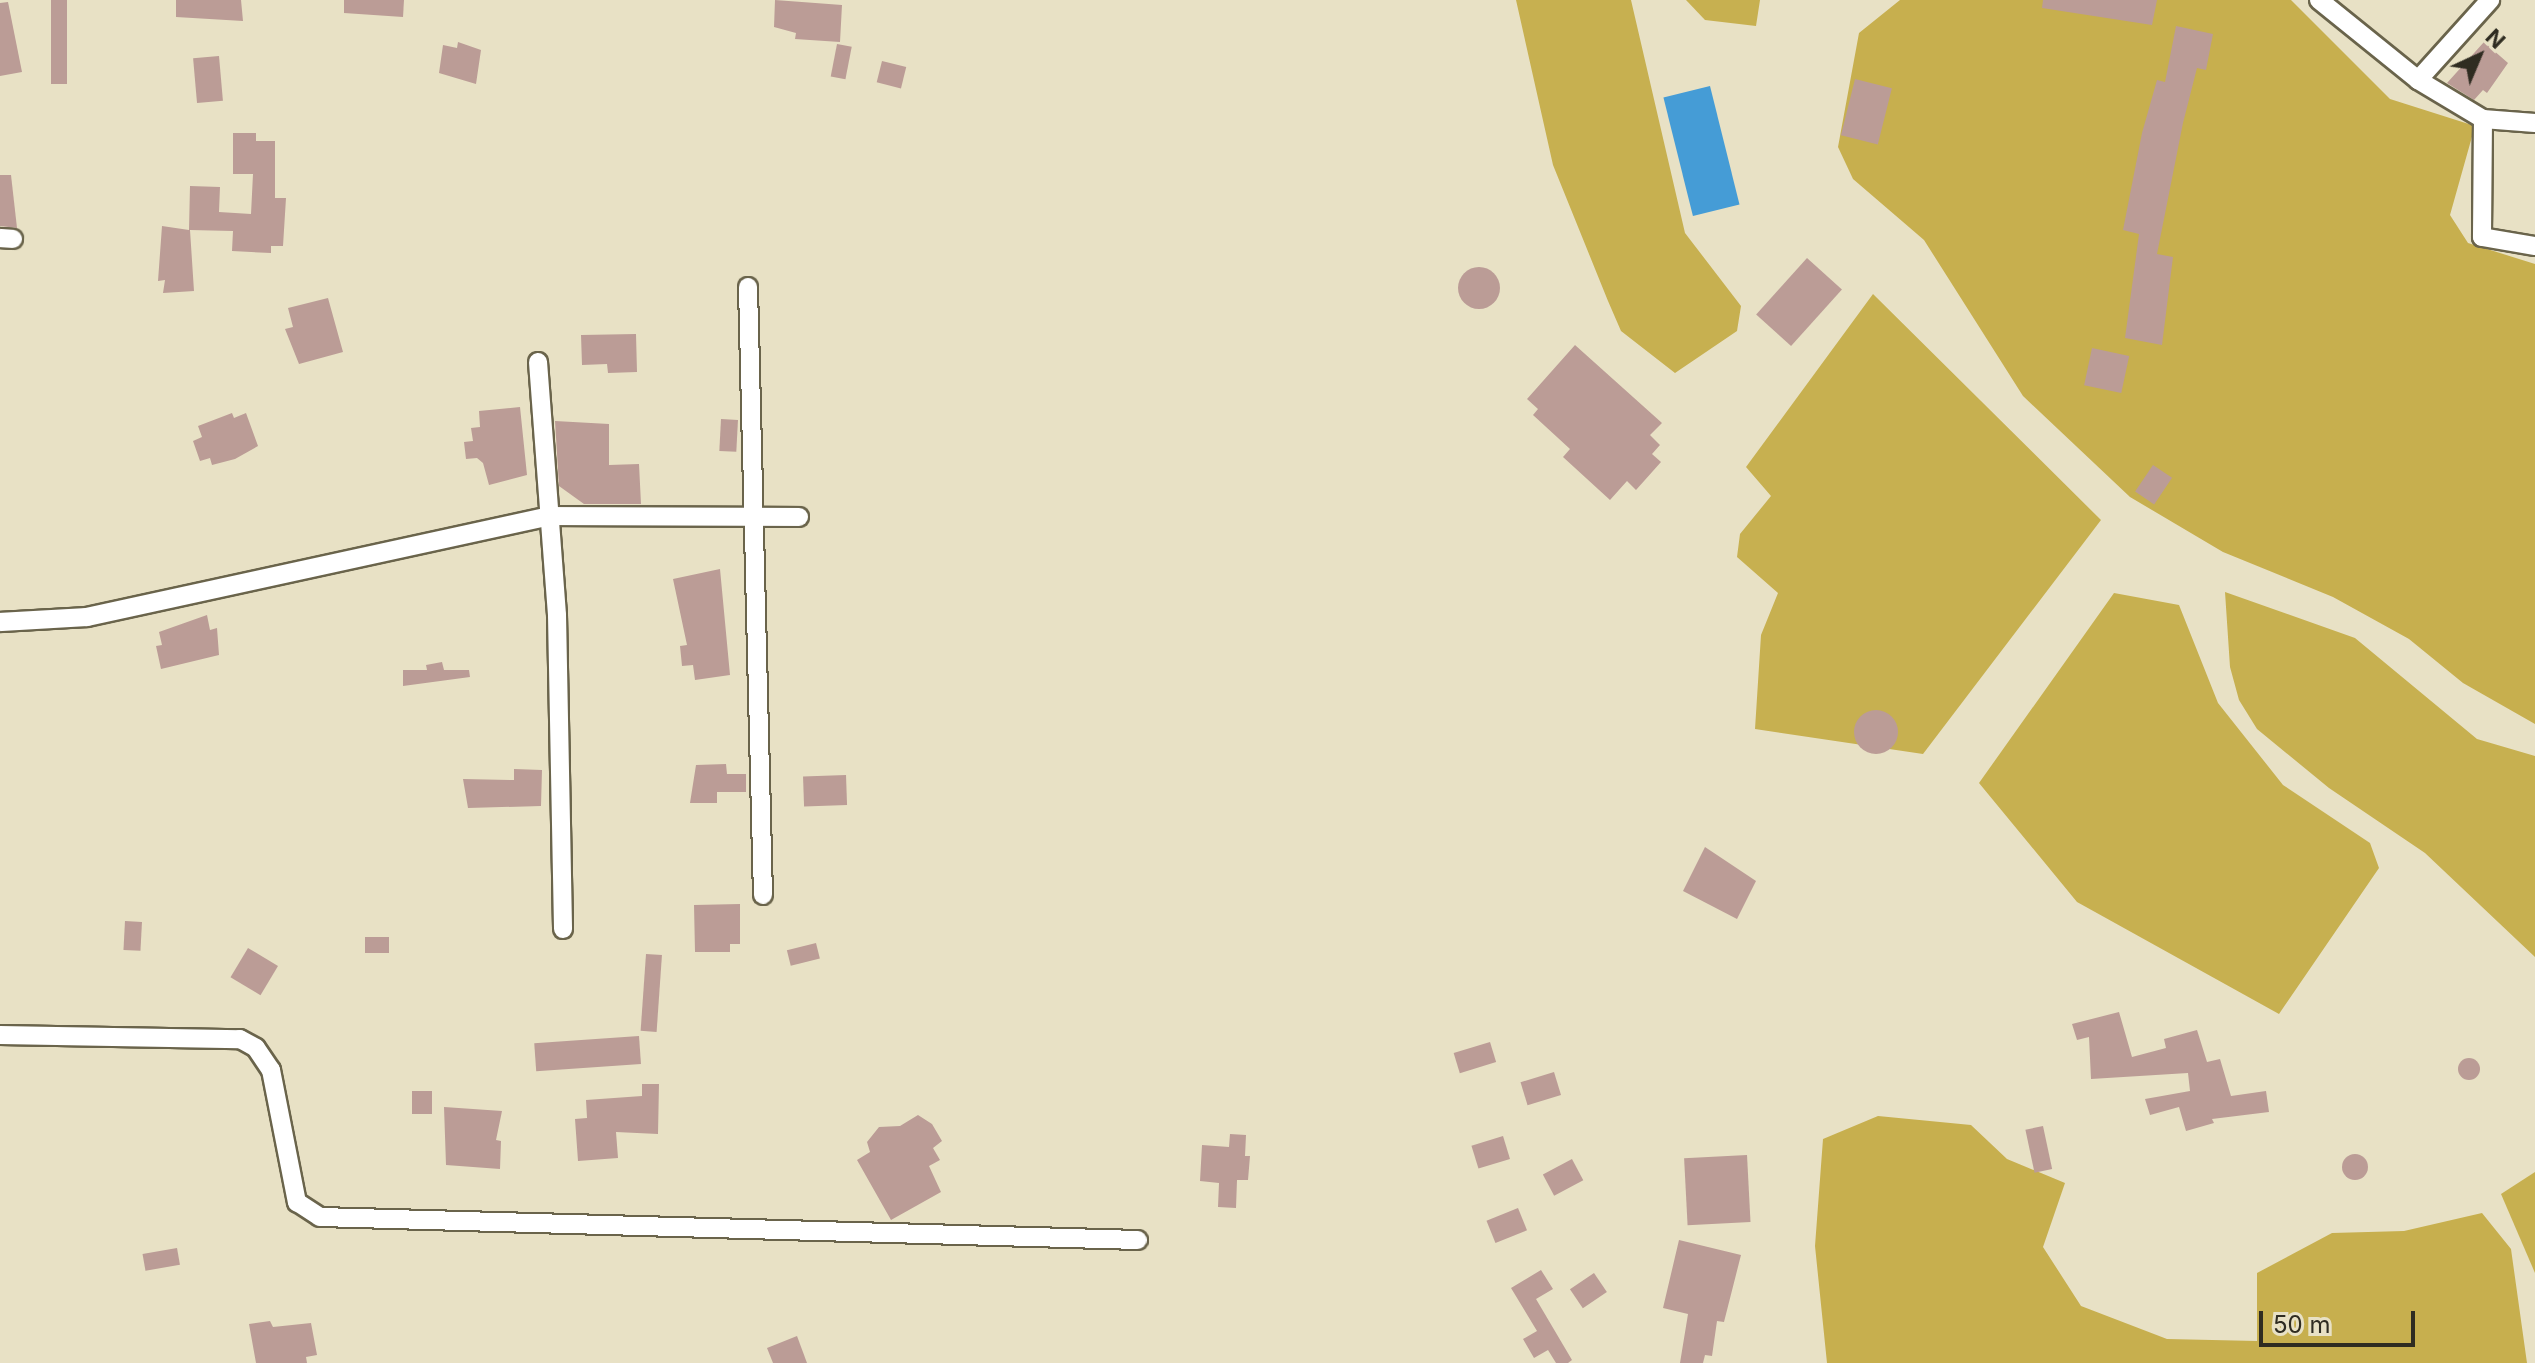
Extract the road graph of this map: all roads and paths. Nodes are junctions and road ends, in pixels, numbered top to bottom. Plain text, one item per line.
1 (2319, 0) edge
2 (2490, 0) edge
3 (2418, 80) junction
4 (2483, 119) junction
5 (2535, 123) edge
6 (2535, 246) edge
7 (748, 287) dead end
8 (538, 362) dead end
9 (551, 516) junction
10 (756, 517) junction
11 (799, 517) dead end
12 (0, 622) edge
13 (763, 895) dead end
14 (563, 929) dead end
15 (0, 1035) edge
16 (1138, 1240) dead end

1 - 3 street
2 - 3 street
3 - 4 street
4 - 5 street
4 - 6 street
7 - 10 street
8 - 9 street
9 - 10 street
9 - 12 street
9 - 14 street
10 - 11 street
10 - 13 street
15 - 16 street

